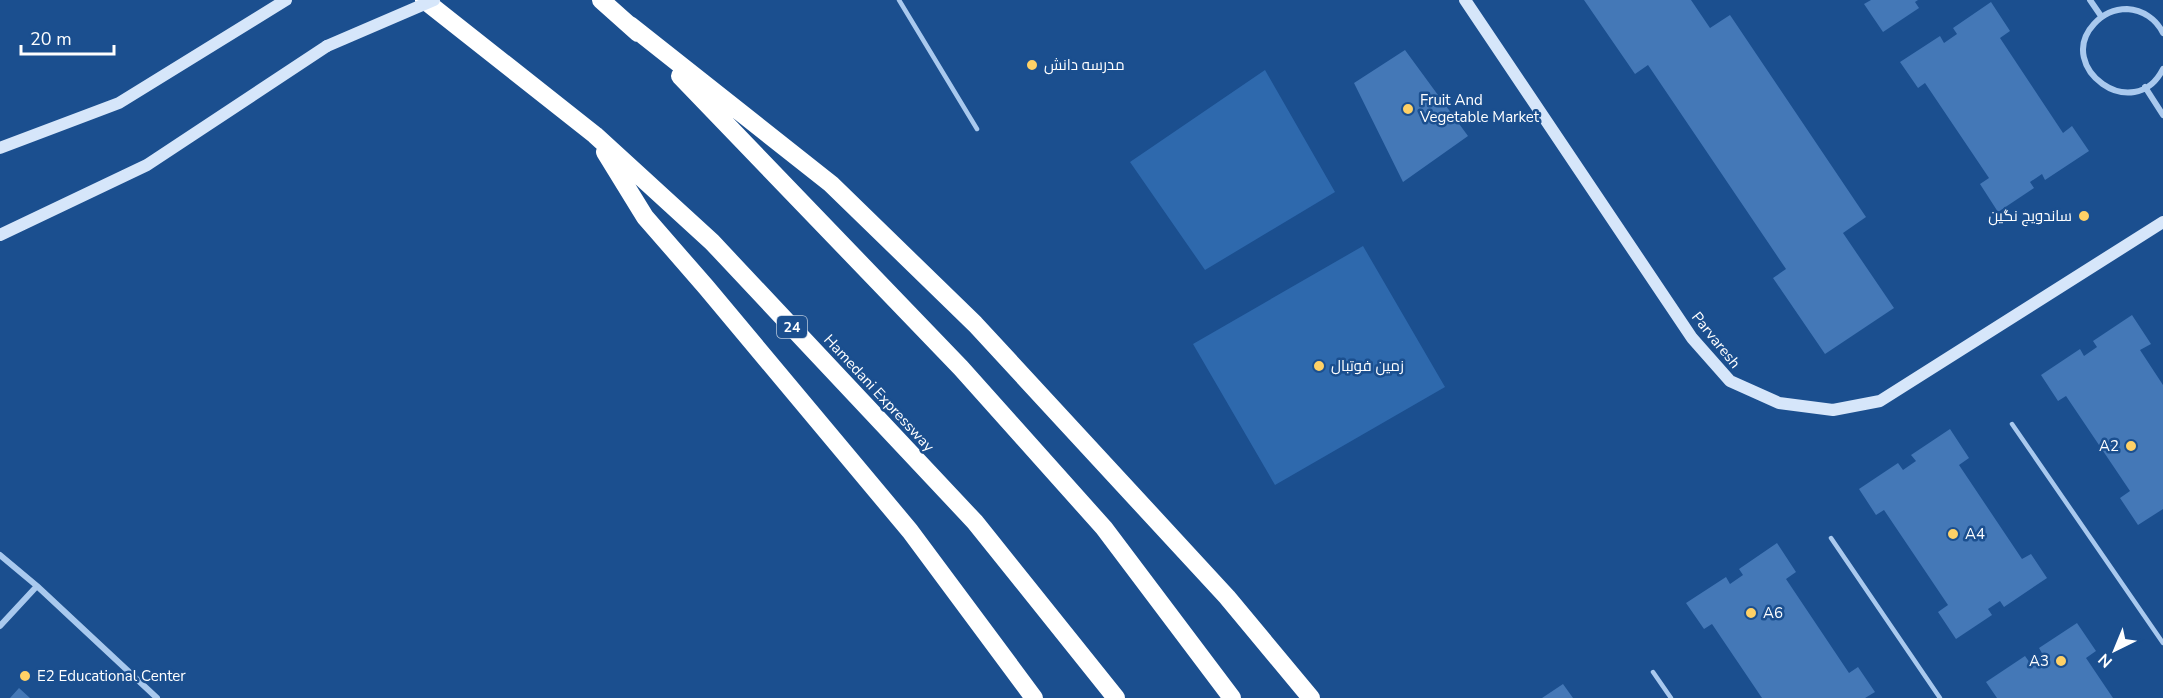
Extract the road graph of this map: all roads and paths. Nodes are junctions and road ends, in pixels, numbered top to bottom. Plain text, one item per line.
1 (286, 0) edge
2 (424, 0) edge
3 (434, 0) edge
4 (601, 0) edge
5 (899, 0) edge
6 (1465, 0) edge
7 (2090, 0) edge
8 (2101, 16) junction
9 (630, 25) junction
10 (2163, 33) edge
11 (2163, 69) edge
12 (2145, 87) junction
13 (2163, 115) edge
14 (977, 129) dead end
15 (595, 135) junction
16 (0, 148) edge
17 (2161, 226) edge
18 (0, 235) edge
19 (2012, 424) dead end
20 (1831, 538) dead end
21 (0, 555) edge
22 (37, 586) junction
23 (0, 626) edge
24 (2163, 643) edge
25 (1653, 672) dead end
26 (157, 698) edge
27 (1034, 698) edge
28 (1116, 698) edge
29 (1232, 698) edge
30 (1311, 698) edge
31 (1671, 698) edge
32 (1940, 698) edge

1 - 16 street
2 - 15 highway, Hamedani Expressway / 24
3 - 18 street, bridge
4 - 9 highway
5 - 14 lane
6 - 17 street, Parvaresh
7 - 8 street
8 - 10 street
8 - 12 street
9 - 29 highway
9 - 30 highway
11 - 12 street
12 - 13 street
15 - 27 highway
15 - 28 highway, Hamedani Expressway / 24
19 - 24 lane
20 - 32 lane
21 - 22 street
22 - 23 street
22 - 26 street
25 - 31 lane

